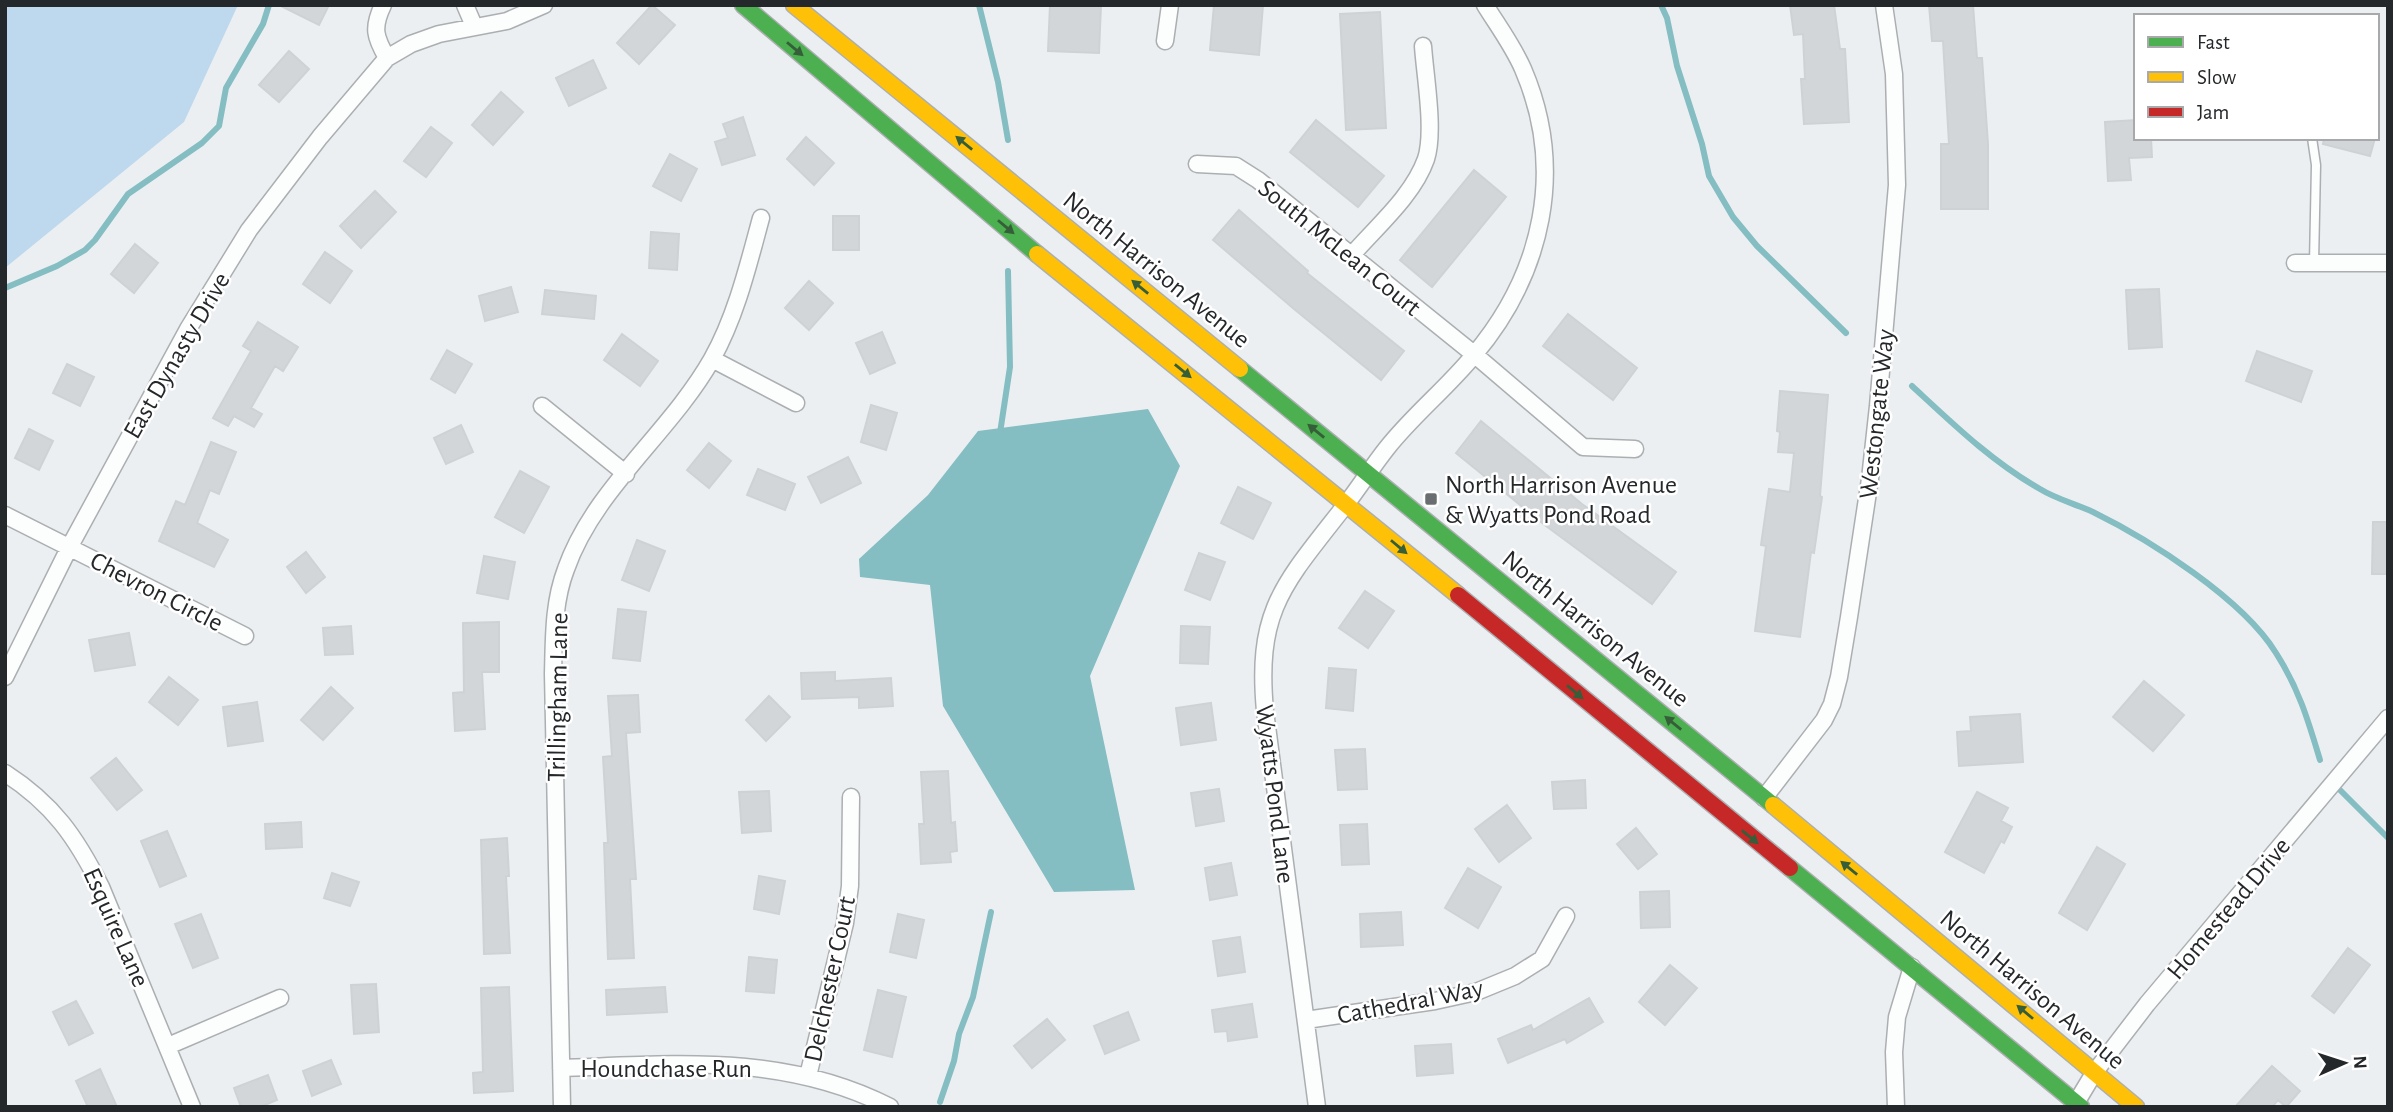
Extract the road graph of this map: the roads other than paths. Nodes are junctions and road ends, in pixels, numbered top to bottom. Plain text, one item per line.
1 (383, 5) edge
2 (465, 5) edge
3 (544, 5) edge
4 (743, 5) edge
5 (794, 5) edge
6 (1170, 5) edge
7 (1485, 5) edge
8 (1884, 5) edge
9 (474, 26) junction
10 (1165, 40) dead end
11 (1423, 46) dead end
12 (387, 58) junction
13 (2312, 140) edge
14 (1197, 164) dead end
15 (761, 218) dead end
16 (1351, 256) junction
17 (2295, 263) dead end
18 (2314, 263) junction
19 (2388, 263) edge
20 (1475, 355) junction
21 (712, 359) junction
22 (796, 402) dead end
23 (542, 406) dead end
24 (1635, 449) dead end
25 (626, 474) junction
26 (1368, 475) junction
27 (1347, 504) junction
28 (5, 515) edge
29 (70, 546) junction
30 (245, 636) dead end
31 (5, 677) edge
32 (2388, 718) edge
33 (5, 773) edge
34 (851, 797) dead end
35 (1763, 798) junction
36 (1566, 916) dead end
37 (1912, 967) junction
38 (280, 998) dead end
39 (1306, 1020) junction
40 (168, 1046) junction
41 (561, 1068) junction
42 (2094, 1073) junction
43 (808, 1076) junction
44 (2078, 1105) edge
45 (192, 1107) edge
46 (562, 1107) edge
47 (890, 1107) edge
48 (1317, 1107) edge
49 (1896, 1107) edge
50 (2136, 1107) edge

1 - 12 street
2 - 9 street
3 - 9 street, East Dynasty Drive
4 -> 27 main road
26 -> 5 main road, North Harrison Avenue
6 - 10 street
7 - 20 street, Wyatts Pond Lane
8 - 35 street, Westongate Way
9 - 12 street, East Dynasty Drive
11 - 16 street
12 - 29 street, East Dynasty Drive
13 - 18 lane
14 - 16 street, South McLean Court
15 - 21 street, Trillingham Lane
16 - 20 street, South McLean Court
17 - 18 street
18 - 19 street
20 - 24 street, South McLean Court
20 - 26 street, Wyatts Pond Lane
21 - 22 street
21 - 25 street, Trillingham Lane
23 - 25 street
25 - 41 street, Trillingham Lane
26 - 27 street, Wyatts Pond Lane
35 -> 26 main road, North Harrison Avenue
27 -> 37 main road
27 - 39 street, Wyatts Pond Lane
28 - 29 street, Chevron Circle
29 - 30 street, Chevron Circle
29 - 31 street, East Dynasty Drive
32 - 42 street, Homestead Drive
33 - 40 street, Esquire Lane
34 - 43 street, Delchester Court
42 -> 35 main road, North Harrison Avenue
36 - 39 street, Cathedral Way
37 - 44 main road
37 - 49 street
38 - 40 street
39 - 48 street, Wyatts Pond Lane
40 - 45 street, Esquire Lane
41 - 43 street, Houndchase Run
41 - 46 street, Trillingham Lane
42 - 44 street, Homestead Drive
42 - 50 main road, North Harrison Avenue
43 - 47 street, Houndchase Run

